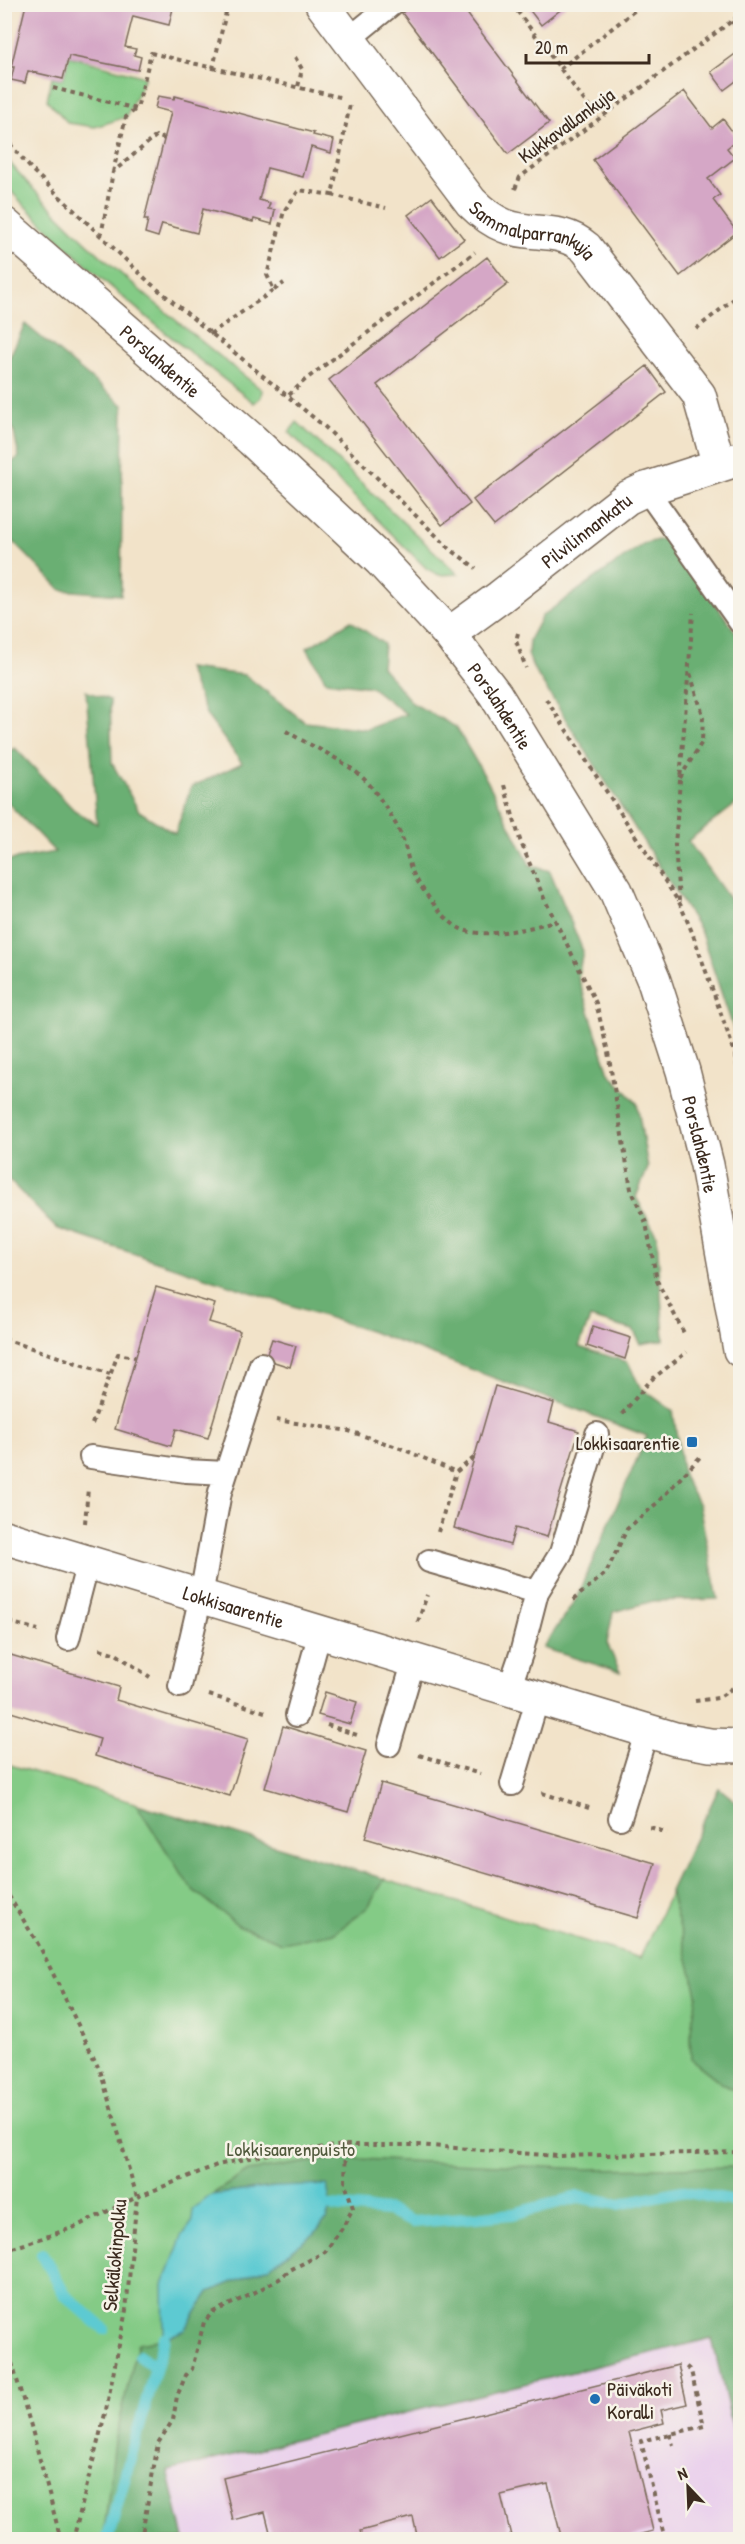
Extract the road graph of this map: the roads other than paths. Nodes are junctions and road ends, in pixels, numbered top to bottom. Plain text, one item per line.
1 (322, 4) edge
2 (393, 4) edge
3 (349, 39) junction
4 (4, 224) edge
5 (730, 462) edge
6 (646, 489) junction
7 (741, 622) edge
8 (448, 634) junction
9 (741, 1350) edge
10 (261, 1364) dead end
11 (597, 1434) road end
12 (91, 1457) dead end
13 (226, 1473) junction
14 (4, 1537) edge
15 (429, 1561) road end
16 (88, 1562) junction
17 (537, 1592) junction
18 (201, 1596) junction
19 (320, 1632) junction
20 (68, 1640) road end
21 (414, 1660) junction
22 (180, 1686) road end
23 (523, 1693) junction
24 (297, 1715) road end
25 (647, 1730) junction
26 (389, 1745) road end
27 (741, 1746) edge
28 (512, 1784) road end
29 (620, 1818) road end

1 - 3 street, Sammalparrankuja
2 - 3 lane
3 - 5 street, Sammalparrankuja
4 - 8 street, Porslahdentie
5 - 6 street, Pilvilinnankatu
6 - 7 lane
6 - 8 street, Pilvilinnankatu
8 - 9 street, Porslahdentie
10 - 13 lane
11 - 17 lane
12 - 13 lane
13 - 18 lane
14 - 16 street, Lokkisaarentie
15 - 17 lane
16 - 18 street, Lokkisaarentie
16 - 20 lane
17 - 23 lane
18 - 19 street, Lokkisaarentie
18 - 22 lane
19 - 21 street, Lokkisaarentie
19 - 24 lane
21 - 23 street, Lokkisaarentie
21 - 26 lane
23 - 25 street, Lokkisaarentie
23 - 28 lane
25 - 27 street, Lokkisaarentie
25 - 29 lane

